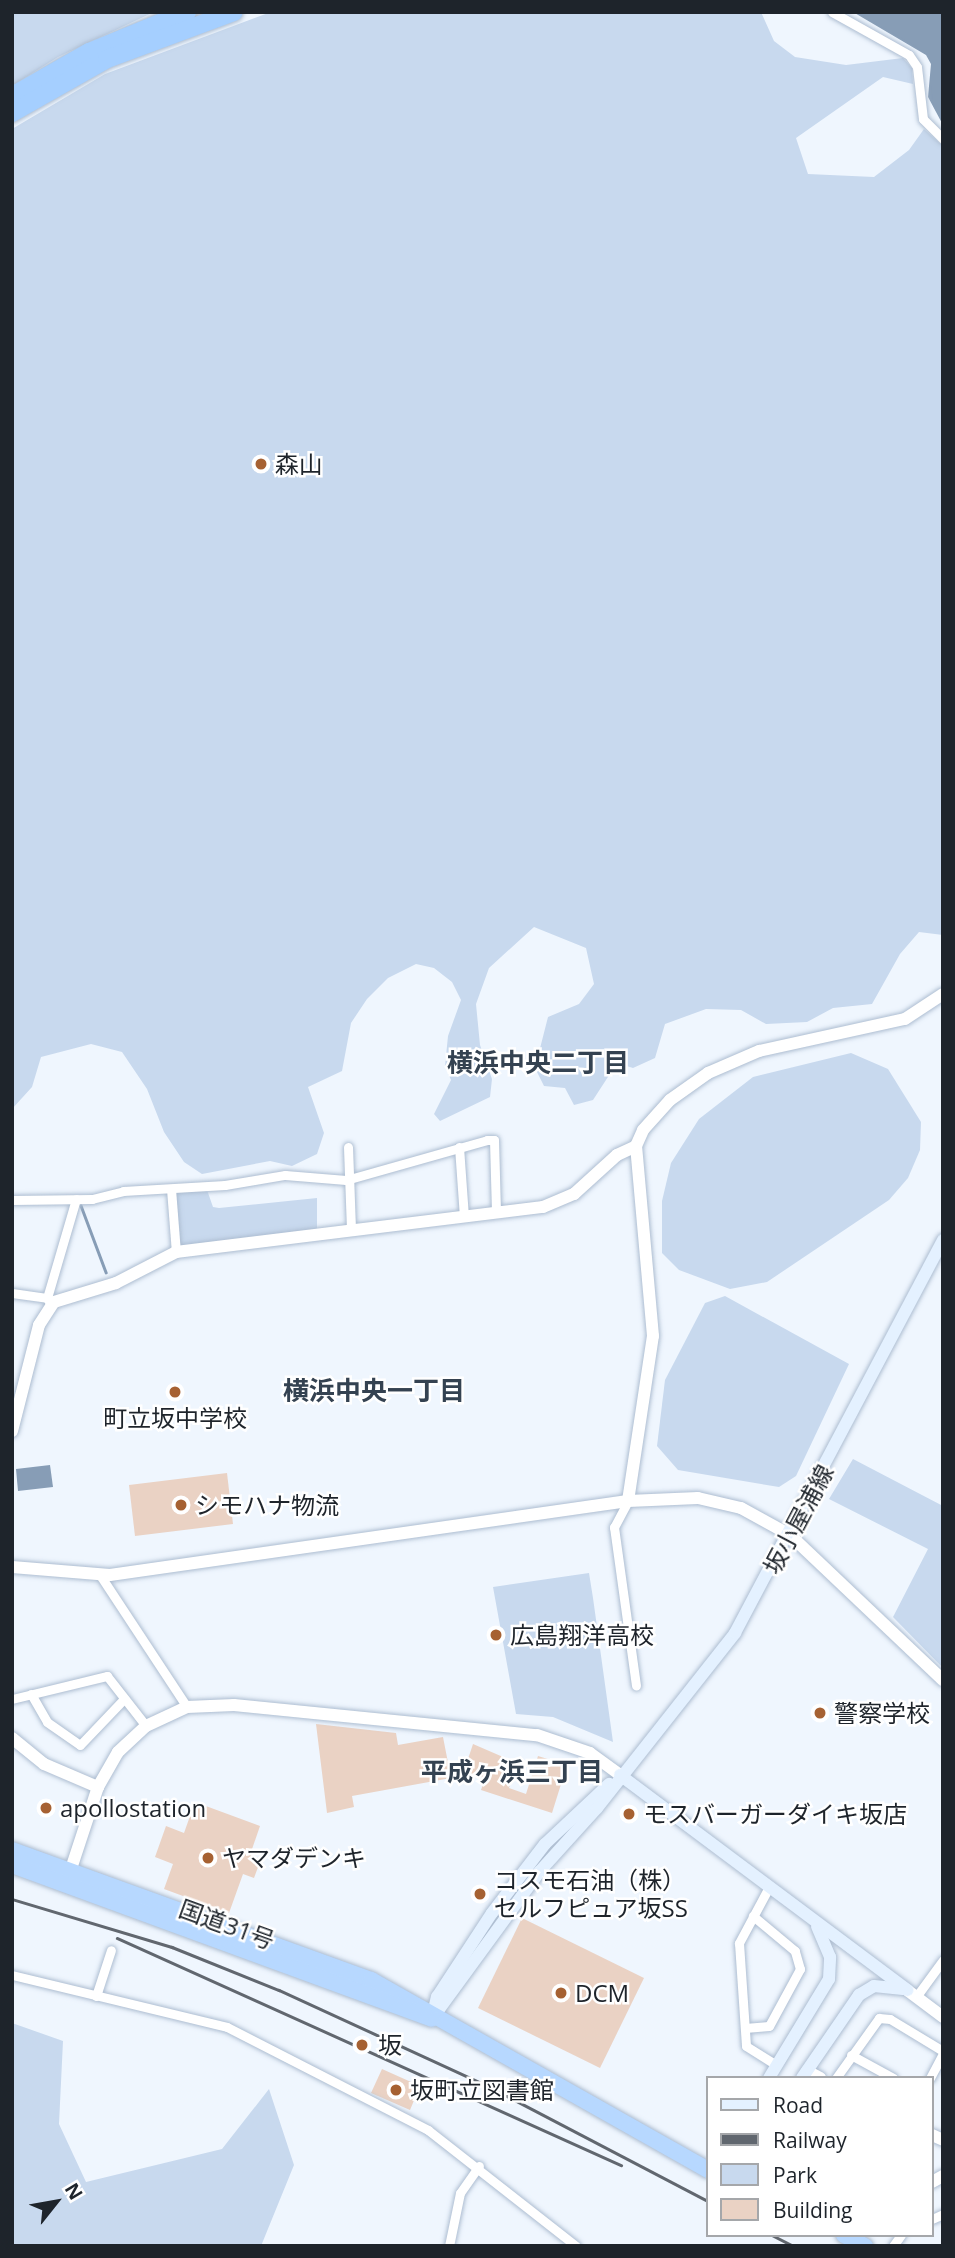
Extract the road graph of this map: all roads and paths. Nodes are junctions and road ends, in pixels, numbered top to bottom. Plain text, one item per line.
1 (187, 12) edge
2 (234, 12) edge
3 (832, 12) edge
4 (12, 96) edge
5 (12, 113) edge
6 (943, 139) edge
7 (943, 994) edge
8 (636, 1146) junction
9 (348, 1147) dead end
10 (459, 1147) junction
11 (345, 1180) junction
12 (171, 1189) junction
13 (76, 1199) junction
14 (12, 1200) edge
15 (496, 1212) junction
16 (464, 1216) junction
17 (351, 1230) junction
18 (943, 1240) edge
19 (176, 1252) junction
20 (12, 1293) edge
21 (49, 1302) junction
22 (12, 1431) edge
23 (628, 1501) junction
24 (790, 1535) junction
25 (12, 1567) edge
26 (100, 1575) junction
27 (943, 1680) edge
28 (636, 1685) dead end
29 (32, 1694) junction
30 (12, 1699) edge
31 (124, 1699) junction
32 (187, 1707) junction
33 (146, 1726) junction
34 (12, 1738) edge
35 (620, 1774) junction
36 (98, 1787) junction
37 (12, 1850) edge
38 (12, 1865) edge
39 (69, 1874) junction
40 (769, 1887) junction
41 (753, 1916) junction
42 (814, 1921) junction
43 (111, 1950) dead end
44 (943, 1960) edge
45 (12, 1975) edge
46 (911, 1993) junction
47 (96, 1996) junction
48 (943, 2017) edge
49 (432, 2018) junction
50 (745, 2028) junction
51 (943, 2052) edge
52 (851, 2055) junction
53 (777, 2065) junction
54 (804, 2075) edge
55 (770, 2076) edge
56 (837, 2076) edge
57 (889, 2076) edge
58 (930, 2076) edge
59 (479, 2166) junction
60 (706, 2169) edge
61 (848, 2237) edge
62 (449, 2246) edge
63 (576, 2246) edge
64 (864, 2246) edge

1 - 4 highway
2 - 5 highway
3 - 6 street
7 - 8 street
8 - 15 street
8 - 23 street
9 - 11 street
10 - 11 street
10 - 15 street
10 - 16 street
11 - 12 street
11 - 17 street
12 - 13 street
12 - 19 street
13 - 14 street
13 - 21 street
15 - 16 street
16 - 17 street
17 - 19 street
18 - 24 main road, 坂小屋浦線
19 - 21 street
20 - 21 street
21 - 22 street
23 - 24 street
23 - 26 street
23 - 28 street
24 - 27 street
24 - 35 main road, 坂小屋浦線
25 - 26 street
26 - 32 street
29 - 30 street
29 - 31 street
29 - 31 street
31 - 33 street
32 - 33 street
32 - 35 street
33 - 36 street
34 - 36 street
35 - 40 main road
35 - 49 main road, 坂小屋浦線
36 - 39 street
37 - 39 highway, 国道31号
38 - 39 highway, 国道31号
39 - 49 highway, 国道31号
40 - 41 street
40 - 42 main road
41 - 50 street
41 - 50 street
42 - 46 main road
42 - 53 main road
43 - 47 street
44 - 46 street
45 - 47 street
46 - 48 street
46 - 54 main road
47 - 59 street
49 - 60 highway, 国道31号
50 - 53 street
51 - 52 street
51 - 58 street
52 - 56 street
52 - 57 street
53 - 55 main road
59 - 62 street
59 - 63 street
61 - 64 highway

